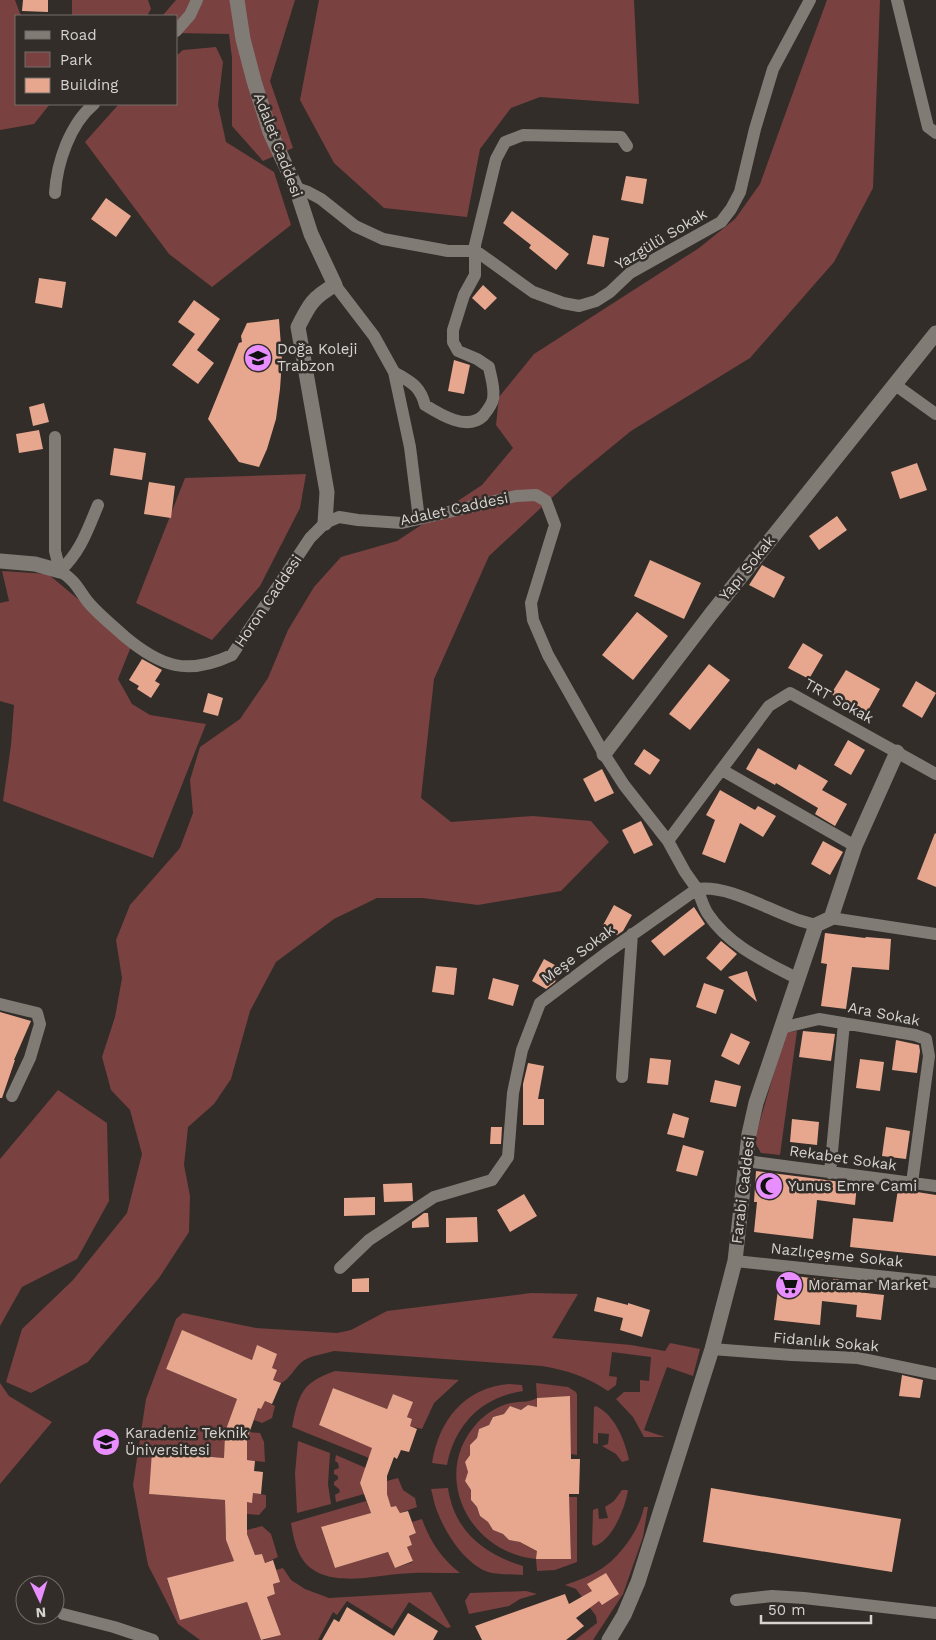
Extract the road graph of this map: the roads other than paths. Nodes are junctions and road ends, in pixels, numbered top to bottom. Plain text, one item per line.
1 (197, 0) edge
2 (237, 0) edge
3 (810, 0) edge
4 (897, 0) edge
5 (178, 29) edge
6 (93, 105) edge
7 (936, 133) edge
8 (627, 146) dead end
9 (296, 188) junction
10 (55, 192) dead end
11 (476, 251) junction
12 (335, 285) junction
13 (936, 333) edge
14 (394, 372) junction
15 (894, 384) junction
16 (936, 414) edge
17 (56, 436) dead end
18 (98, 505) dead end
19 (419, 519) junction
20 (326, 523) junction
21 (0, 561) edge
22 (60, 571) junction
23 (897, 752) junction
24 (604, 754) junction
25 (722, 770) junction
26 (936, 774) edge
27 (668, 841) junction
28 (855, 846) junction
29 (697, 890) junction
30 (831, 918) junction
31 (816, 925) junction
32 (632, 934) junction
33 (936, 934) edge
34 (798, 980) junction
35 (0, 1004) edge
36 (844, 1023) junction
37 (781, 1028) junction
38 (931, 1040) edge
39 (622, 1077) dead end
40 (12, 1096) dead end
41 (746, 1161) junction
42 (830, 1173) junction
43 (912, 1183) junction
44 (936, 1186) edge
45 (734, 1261) junction
46 (340, 1268) dead end
47 (936, 1282) edge
48 (712, 1349) junction
49 (936, 1374) edge
50 (736, 1600) dead end
51 (936, 1613) edge
52 (65, 1615) edge
53 (154, 1640) edge
54 (609, 1640) edge

1 - 5 street
2 - 9 street, Adalet Caddesi
3 - 11 street, Yazgülü Sokak
4 - 7 street
6 - 10 street
8 - 11 street
9 - 11 street
9 - 12 street, Adalet Caddesi
11 - 14 street
12 - 14 street
12 - 20 street
13 - 15 street, Yapı Sokak
14 - 19 street
15 - 16 street
15 - 24 street, Yapı Sokak
17 - 22 street
18 - 22 street
19 - 20 street, Adalet Caddesi
19 - 24 street, Adalet Caddesi
20 - 22 street, Horon Caddesi
21 - 22 street, Horon Caddesi
23 - 25 street, TRT Sokak
23 - 26 street, TRT Sokak
23 - 28 street
24 - 27 street, Adalet Caddesi
25 - 27 street, TRT Sokak
25 - 28 street
27 - 29 street, Adalet Caddesi
28 - 30 street
29 - 31 street
29 - 32 street, Meşe Sokak
29 - 34 street
30 - 31 street
30 - 33 street
31 - 34 street, Farabi Caddesi
32 - 39 street
32 - 46 street, Meşe Sokak
34 - 37 street, Farabi Caddesi
35 - 40 street
36 - 37 street, Ara Sokak
36 - 38 street, Ara Sokak
36 - 42 street
37 - 41 street, Farabi Caddesi
38 - 43 street, Ara Sokak
41 - 42 street, Rekabet Sokak
41 - 45 street, Farabi Caddesi
42 - 43 street, Rekabet Sokak
43 - 44 street, Rekabet Sokak
45 - 47 street, Nazlıçeşme Sokak
45 - 48 street, Farabi Caddesi
48 - 49 street, Fidanlık Sokak
48 - 54 street, Farabi Caddesi
50 - 51 street
52 - 53 street

